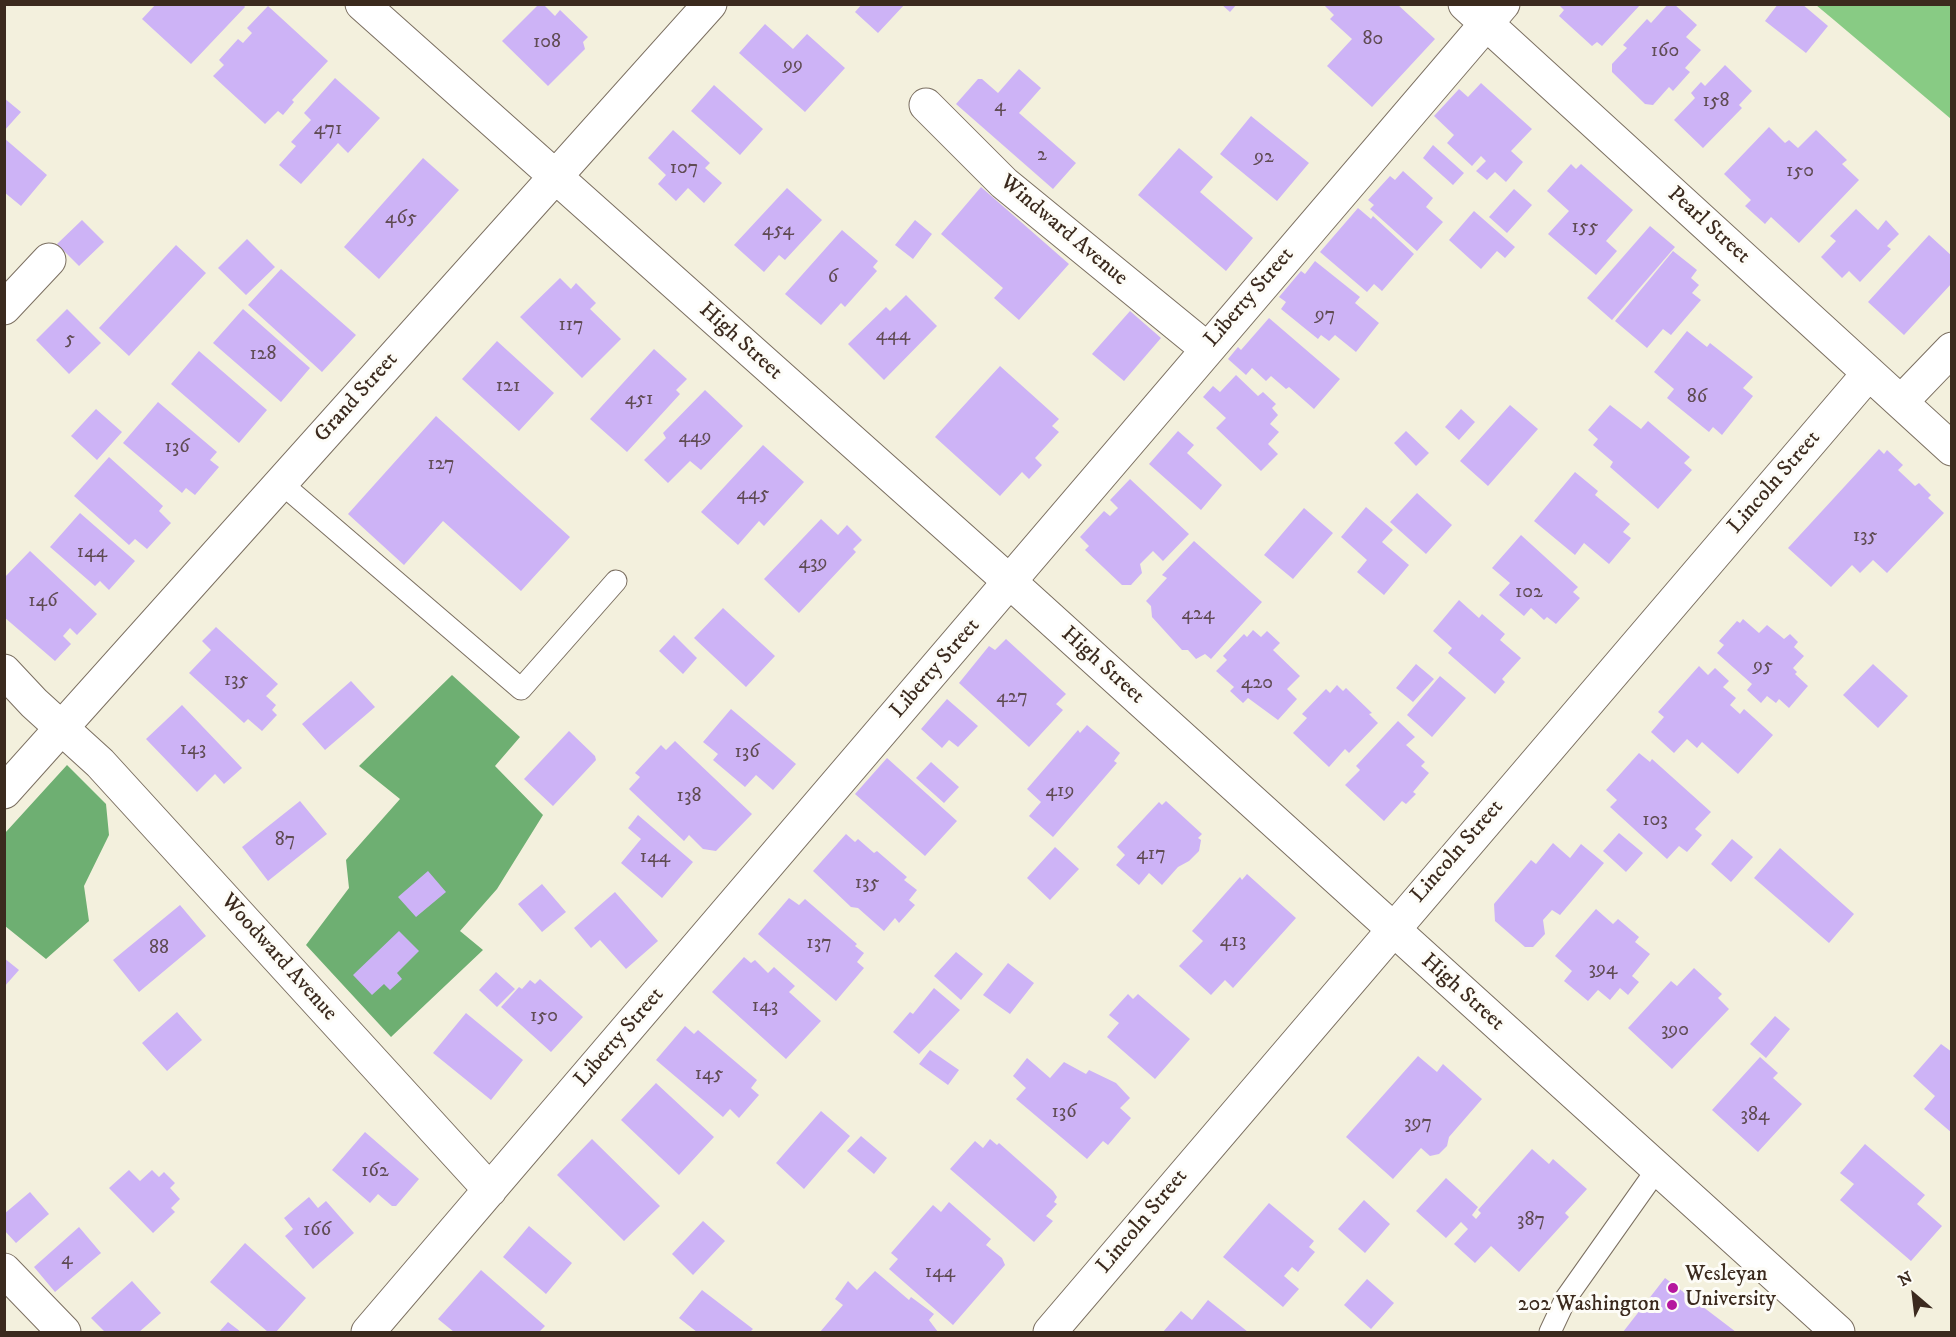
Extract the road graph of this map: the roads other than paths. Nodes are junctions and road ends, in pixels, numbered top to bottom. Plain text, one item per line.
1 (362, 4) edge
2 (710, 4) edge
3 (1484, 11) edge
4 (926, 105) dead end
5 (555, 177) junction
6 (49, 260) dead end
7 (4, 308) edge
8 (1207, 349) junction
9 (1952, 349) edge
10 (1869, 373) junction
11 (1901, 402) junction
12 (1952, 449) edge
13 (282, 483) junction
14 (616, 581) dead end
15 (1010, 582) junction
16 (4, 671) edge
17 (62, 729) junction
18 (4, 792) edge
19 (1391, 930) junction
20 (1658, 1168) junction
21 (490, 1190) junction
22 (4, 1270) edge
23 (64, 1332) edge
24 (368, 1332) edge
25 (1050, 1332) edge
26 (1550, 1332) edge
27 (1838, 1332) edge

1 - 5 street, High Street
2 - 5 street, Grand Street
3 - 8 street, Liberty Street
3 - 10 street, Pearl Street
4 - 8 street, Windward Avenue
5 - 13 street, Grand Street
5 - 15 street, High Street
6 - 7 street
8 - 15 street, Liberty Street
9 - 11 street
10 - 11 street, Pearl Street
10 - 19 street, Lincoln Street
11 - 12 street, Pearl Street
13 - 14 lane
13 - 17 street, Grand Street
15 - 19 street, High Street
15 - 21 street, Liberty Street
16 - 17 street, Woodward Avenue
17 - 18 street, Grand Street
17 - 21 street, Woodward Avenue
19 - 20 street, High Street
19 - 25 street, Lincoln Street
20 - 26 lane
20 - 27 street, High Street
21 - 24 street, Liberty Street
22 - 23 street

